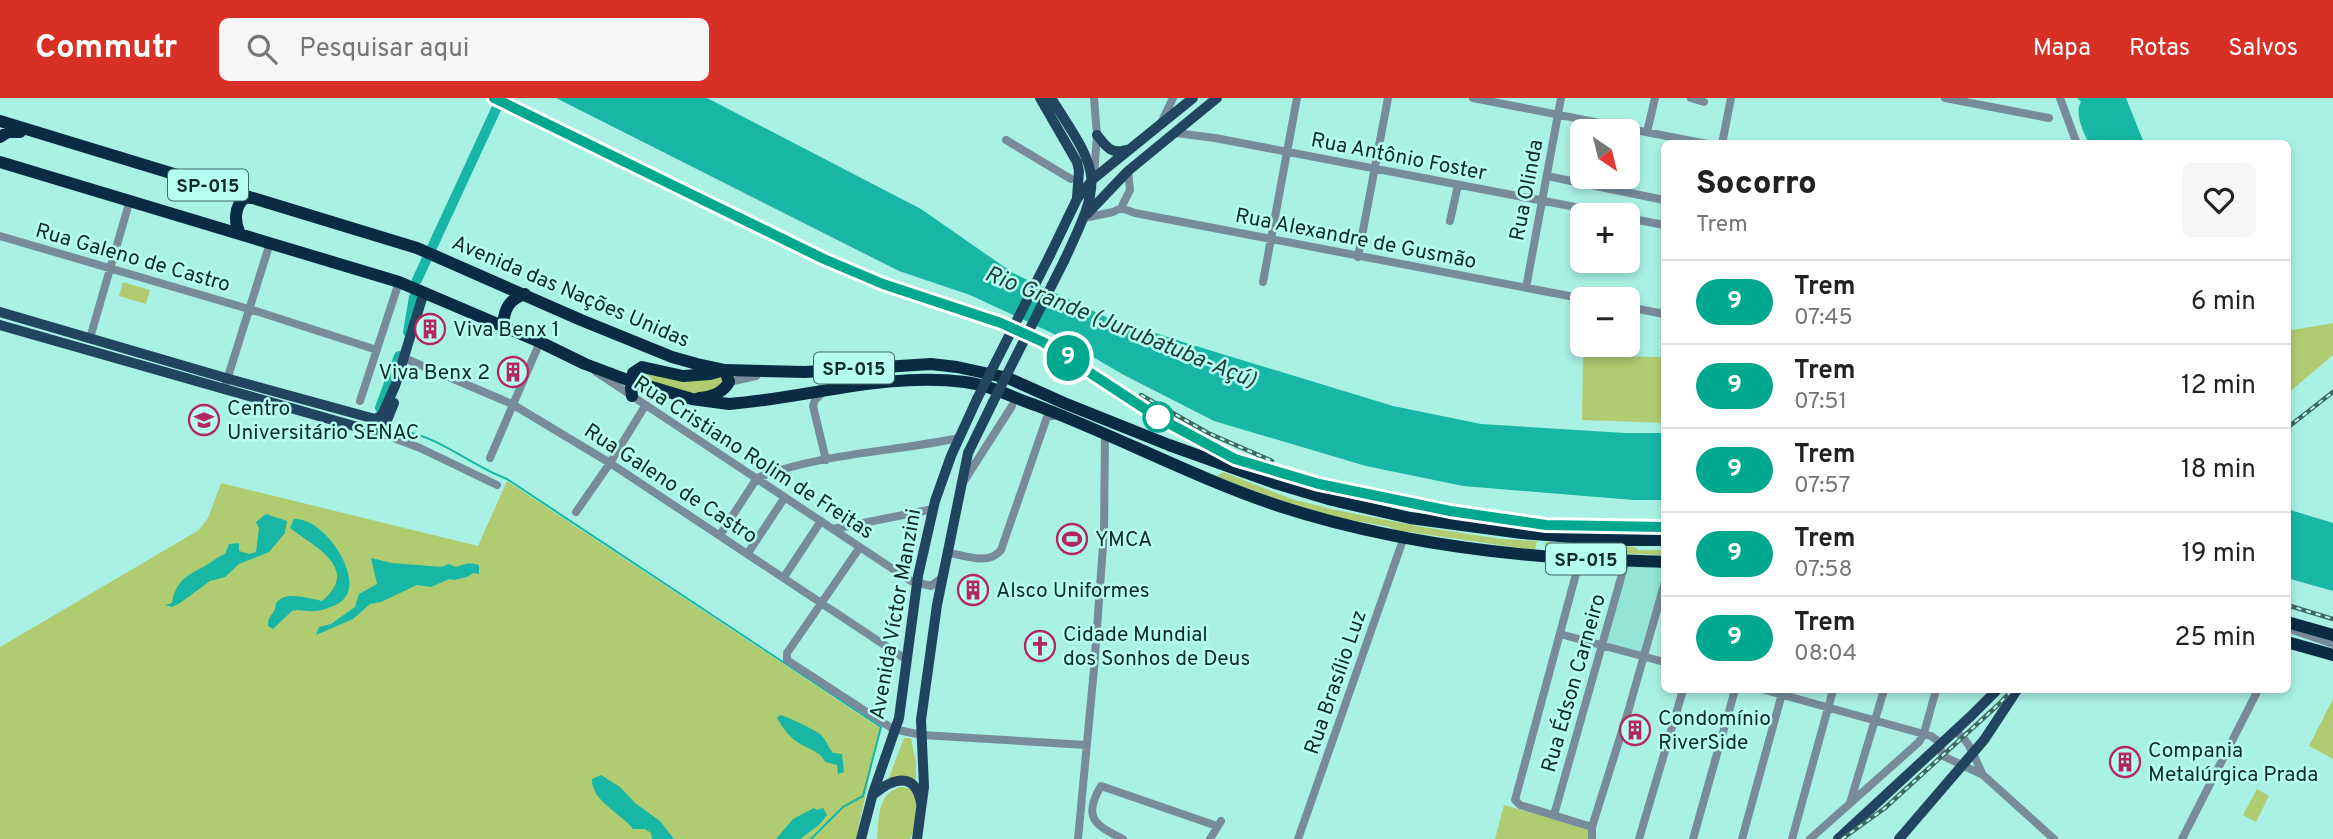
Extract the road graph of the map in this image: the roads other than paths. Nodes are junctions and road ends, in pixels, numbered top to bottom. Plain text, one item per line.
1 (1040, 98) edge
2 (1051, 98) edge
3 (1094, 98) edge
4 (1173, 98) edge
5 (1193, 98) edge
6 (1217, 98) edge
7 (1297, 98) edge
8 (1388, 98) edge
9 (1473, 98) edge
10 (1561, 98) edge
11 (1655, 98) edge
12 (1690, 98) edge
13 (1731, 98) edge
14 (1945, 98) edge
15 (2060, 98) edge
16 (1704, 102) dead end
17 (1559, 114) junction
18 (2049, 118) dead end
19 (0, 121) edge
20 (1160, 125) junction
21 (1647, 132) junction
22 (1176, 133) junction
23 (1097, 135) junction
24 (0, 137) edge
25 (58, 139) junction
26 (1006, 140) dead end
27 (1687, 140) edge
28 (1723, 140) edge
29 (2076, 140) edge
30 (1129, 149) junction
31 (1288, 153) junction
32 (0, 162) edge
33 (1077, 162) junction
34 (1374, 170) junction
35 (1128, 171) junction
36 (1547, 176) junction
37 (1071, 179) junction
38 (1093, 179) junction
39 (1458, 185) junction
40 (229, 191) junction
41 (251, 198) junction
42 (1661, 199) edge
43 (130, 200) junction
44 (1077, 200) junction
45 (1542, 200) junction
46 (1570, 206) edge
47 (1121, 208) junction
48 (1085, 217) junction
49 (1640, 220) edge
50 (1450, 222) dead end
51 (1661, 224) edge
52 (217, 227) junction
53 (240, 234) junction
54 (0, 236) edge
55 (1271, 239) junction
56 (270, 243) junction
57 (1358, 257) junction
58 (110, 270) junction
59 (1263, 282) dead end
60 (402, 283) junction
61 (505, 285) junction
62 (1526, 288) junction
63 (421, 291) junction
64 (525, 294) junction
65 (1570, 296) edge
66 (1640, 309) edge
67 (249, 310) junction
68 (2, 313) edge
69 (1661, 313) edge
70 (487, 318) junction
71 (0, 325) edge
72 (503, 326) junction
73 (90, 338) junction
74 (540, 342) junction
75 (377, 350) junction
76 (404, 358) junction
77 (584, 364) junction
78 (727, 376) junction
79 (229, 379) junction
80 (631, 381) junction
81 (395, 386) junction
82 (215, 387) junction
83 (824, 391) junction
84 (632, 396) junction
85 (692, 399) junction
86 (360, 401) dead end
87 (512, 404) junction
88 (645, 406) junction
89 (1012, 407) dead end
90 (1059, 414) junction
91 (376, 419) junction
92 (380, 430) junction
93 (1105, 434) junction
94 (959, 438) junction
95 (968, 453) junction
96 (982, 455) junction
97 (490, 458) dead end
98 (825, 460) junction
99 (610, 463) junction
100 (757, 478) junction
101 (497, 485) dead end
102 (961, 485) junction
103 (785, 497) junction
104 (933, 509) junction
105 (576, 512) dead end
106 (821, 521) junction
107 (833, 529) junction
108 (720, 535) junction
109 (1404, 537) junction
110 (1661, 542) edge
111 (860, 547) junction
112 (748, 553) junction
113 (948, 553) junction
114 (1580, 559) junction
115 (1626, 560) junction
116 (1661, 562) edge
117 (784, 577) junction
118 (943, 577) junction
119 (918, 584) junction
120 (1661, 596) edge
121 (822, 603) junction
122 (2291, 623) edge
123 (2291, 629) edge
124 (1560, 634) junction
125 (2333, 635) edge
126 (2333, 644) edge
127 (2291, 645) edge
128 (1601, 646) junction
129 (2333, 655) edge
130 (1644, 656) junction
131 (907, 660) junction
132 (1661, 661) edge
133 (1682, 693) edge
134 (1734, 693) edge
135 (1783, 693) edge
136 (1786, 693) edge
137 (1832, 693) edge
138 (1883, 693) edge
139 (1935, 693) edge
140 (1994, 693) edge
141 (2015, 693) edge
142 (2257, 693) edge
143 (1828, 707) junction
144 (1875, 720) junction
145 (895, 730) junction
146 (1953, 732) junction
147 (1924, 733) junction
148 (922, 735) junction
149 (1940, 745) junction
150 (1086, 746) junction
151 (1972, 754) junction
152 (1963, 766) junction
153 (1983, 775) junction
154 (873, 795) junction
155 (1850, 803) junction
156 (922, 808) junction
157 (868, 811) junction
158 (1555, 815) junction
159 (1592, 827) junction
160 (861, 839) edge
161 (867, 839) edge
162 (914, 839) edge
163 (1078, 839) edge
164 (1123, 839) edge
165 (1210, 839) edge
166 (1298, 839) edge
167 (1592, 839) edge
168 (1639, 839) edge
169 (1693, 839) edge
170 (1742, 839) edge
171 (1792, 839) edge
172 (1810, 839) edge
173 (1838, 839) edge
174 (1899, 839) edge
175 (2054, 839) edge
176 (2182, 839) edge

1 - 33 main road
2 - 38 main road
3 - 23 street
4 - 20 street
5 - 20 main road
6 - 22 main road
7 - 31 street
8 - 34 street
9 - 17 street
10 - 17 street, Rua Olinda
11 - 21 street
12 - 16 street
13 - 28 street
14 - 18 street
15 - 29 street
17 - 21 street
17 - 36 street, Rua Olinda
19 - 25 highway, Avenida das Nações Unidas / SP-015
20 - 30 main road
21 - 27 street
22 - 31 street, Rua Antônio Foster
22 - 35 main road
23 - 30 main road
23 - 38 street
24 - 25 highway
25 - 40 highway, Avenida das Nações Unidas / SP-015
26 - 37 street
30 - 38 main road
31 - 34 street, Rua Antônio Foster
31 - 55 street
32 - 43 highway, SP-015
33 - 37 street
33 - 44 main road
34 - 39 street, Rua Antônio Foster
34 - 57 street
35 - 47 street
35 - 48 main road
36 - 42 street
36 - 45 street, Rua Olinda
37 - 44 street
38 - 44 main road
38 - 48 main road
39 - 45 street, Rua Antônio Foster
39 - 50 street
40 - 41 highway, Avenida das Nações Unidas / SP-015
40 - 52 highway
41 - 53 highway
41 - 61 highway, Avenida das Nações Unidas / SP-015
43 - 52 highway, SP-015
43 - 58 street
44 - 94 main road, Avenida Víctor Manzini, bridge
45 - 46 street, Rua Antônio Foster
45 - 62 street, Rua Olinda
47 - 48 street
47 - 55 street, Rua Alexandre de Gusmão
48 - 95 main road, Avenida Víctor Manzini, bridge
49 - 51 street
52 - 53 highway, SP-015
53 - 56 highway, SP-015
54 - 58 street, Rua Galeno de Castro
55 - 57 street, Rua Alexandre de Gusmão
55 - 59 street
56 - 60 highway, SP-015
56 - 67 street
57 - 62 street, Rua Alexandre de Gusmão
58 - 67 street, Rua Galeno de Castro
58 - 73 street
60 - 63 highway, SP-015
60 - 75 street
61 - 64 highway, Avenida das Nações Unidas / SP-015
61 - 70 highway
62 - 65 street, Rua Alexandre de Gusmão
63 - 70 highway, SP-015
63 - 76 main road
64 - 72 highway
64 - 78 highway, Avenida das Nações Unidas / SP-015
66 - 69 street
67 - 75 street, Rua Galeno de Castro
67 - 79 street
68 - 73 main road
70 - 72 highway, SP-015
71 - 82 main road
72 - 74 highway, SP-015
73 - 79 main road
74 - 77 highway, SP-015
74 - 87 street
75 - 86 street
76 - 81 main road
76 - 87 street, Rua Galeno de Castro
77 - 80 highway, SP-015
77 - 84 street, Rua Cristiano Rolim de Freitas
78 - 80 highway
78 - 85 highway
78 - 110 highway, Avenida das Nações Unidas / SP-015
79 - 82 street
79 - 91 main road
80 - 84 highway
80 - 85 highway, SP-015
81 - 91 main road
81 - 92 main road
82 - 92 main road
83 - 85 highway, SP-015
83 - 90 highway, SP-015
83 - 98 street
84 - 88 street, Rua Cristiano Rolim de Freitas
87 - 97 street
87 - 99 street, Rua Galeno de Castro
88 - 99 street
88 - 100 street, Rua Cristiano Rolim de Freitas
89 - 96 street, Avenida Víctor Manzini
90 - 93 highway, SP-015
90 - 113 street
91 - 92 street
91 - 92 street
92 - 101 street
93 - 109 highway, SP-015
93 - 150 street
94 - 98 street
94 - 104 main road, Avenida Víctor Manzini
95 - 96 street
95 - 102 main road, Avenida Víctor Manzini
96 - 102 street, Avenida Víctor Manzini
98 - 100 street
99 - 105 street
99 - 108 street, Rua Galeno de Castro
100 - 103 street, Rua Cristiano Rolim de Freitas
100 - 108 street
102 - 113 main road, Avenida Víctor Manzini
103 - 106 street, Rua Cristiano Rolim de Freitas
103 - 112 street
104 - 107 street
104 - 119 main road, Avenida Víctor Manzini
106 - 107 street, Rua Cristiano Rolim de Freitas
106 - 117 street
107 - 111 street, Rua Cristiano Rolim de Freitas
108 - 112 street, Rua Galeno de Castro
109 - 114 highway, SP-015
109 - 166 street, Rua Brasílio Luz
111 - 119 street, Rua Cristiano Rolim de Freitas
111 - 121 street
112 - 117 street, Rua Galeno de Castro
113 - 118 main road, Avenida Víctor Manzini
114 - 115 highway, SP-015
114 - 124 street
115 - 116 highway, SP-015
115 - 128 street, Rua Édson Carneiro
117 - 121 street, Rua Galeno de Castro
118 - 119 street
118 - 148 main road, Avenida Víctor Manzini
119 - 131 main road, Avenida Víctor Manzini
120 - 130 street
121 - 131 street, Rua Galeno de Castro
121 - 145 street
122 - 125 highway
123 - 126 street
124 - 128 street
124 - 158 street
127 - 129 highway
128 - 130 street
128 - 158 street, Rua Édson Carneiro
130 - 132 street
130 - 159 street
131 - 145 main road, Avenida Víctor Manzini
133 - 168 street
134 - 169 street
135 - 170 street
136 - 143 street
137 - 143 street
138 - 144 street
139 - 147 street
140 - 146 main road
141 - 151 main road
142 - 176 street
143 - 144 street
143 - 171 street
144 - 147 street
144 - 155 street
145 - 148 street
145 - 154 main road, Avenida Víctor Manzini
146 - 149 main road
146 - 151 street
147 - 149 street
147 - 155 street
148 - 150 street
148 - 156 main road, Avenida Víctor Manzini
149 - 152 street
149 - 173 main road
150 - 163 street
151 - 152 main road
151 - 153 street
152 - 153 street
152 - 174 main road
153 - 175 street
154 - 156 main road
154 - 157 main road, Avenida Víctor Manzini
155 - 172 street
156 - 162 main road, Avenida Víctor Manzini
157 - 160 main road
157 - 161 main road
158 - 159 street
159 - 167 street
164 - 165 street

